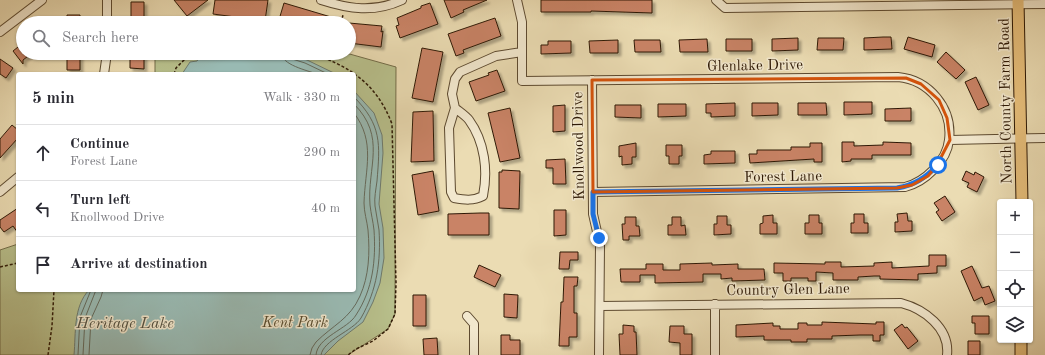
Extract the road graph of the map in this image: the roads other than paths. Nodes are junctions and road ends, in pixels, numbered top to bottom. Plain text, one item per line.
1 (42, 0) edge
2 (107, 0) edge
3 (321, 0) edge
4 (402, 0) edge
5 (517, 0) edge
6 (716, 0) edge
7 (952, 2) edge
8 (1018, 2) edge
9 (1045, 4) edge
10 (21, 16) edge
11 (107, 16) edge
12 (16, 20) edge
13 (0, 32) edge
14 (522, 52) junction
15 (106, 60) edge
16 (104, 72) edge
17 (592, 80) junction
18 (455, 108) junction
19 (1022, 138) junction
20 (1045, 138) edge
21 (950, 140) junction
22 (16, 179) edge
23 (0, 192) edge
24 (593, 192) junction
25 (1022, 199) edge
26 (715, 304) junction
27 (600, 306) junction
28 (467, 316) dead end
29 (1021, 343) edge
30 (474, 355) edge
31 (599, 355) edge
32 (715, 355) edge
33 (947, 355) edge
34 (1021, 355) edge

1 - 10 street
2 - 11 street
3 - 4 street
5 - 14 street
6 - 7 street
7 - 8 street
8 - 9 street
8 - 19 main road, North County Farm Road
12 - 13 street
14 - 17 street, Glenlake Drive
14 - 18 street
15 - 16 street
17 - 21 street, Glenlake Drive
17 - 24 street, Knollwood Drive
18 - 18 street
19 - 20 street
19 - 21 street
19 - 25 main road, North County Farm Road
21 - 24 street, Forest Lane
22 - 23 street
24 - 27 street, Knollwood Drive
26 - 27 street, Country Glen Lane
26 - 32 street
26 - 33 street, Country Glen Lane
27 - 31 street, Knollwood Drive
28 - 30 street
29 - 34 main road

